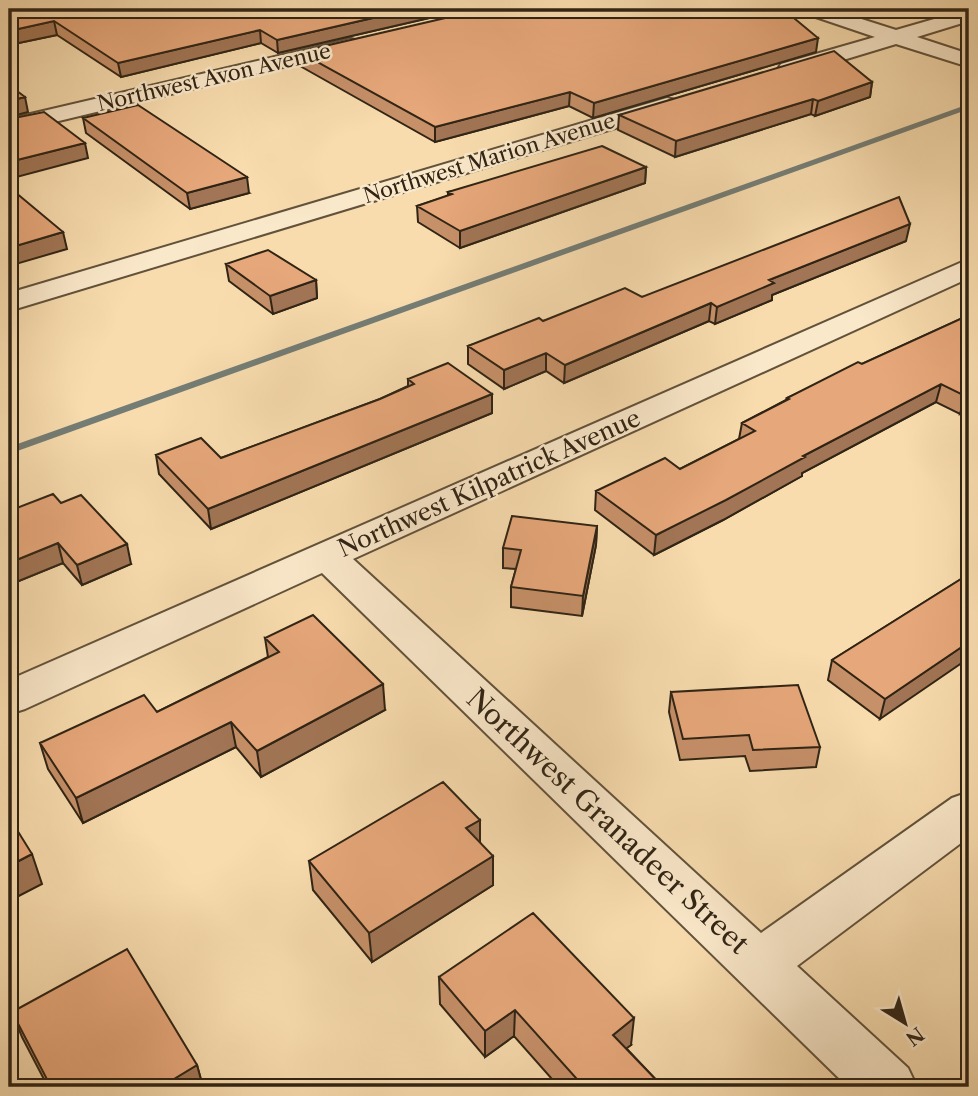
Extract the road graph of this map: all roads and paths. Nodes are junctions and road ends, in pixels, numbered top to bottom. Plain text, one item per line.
1 (811, 9) edge
2 (969, 15) edge
3 (896, 37) junction
4 (368, 40) edge
5 (969, 61) edge
6 (764, 76) edge
7 (684, 100) edge
8 (9, 126) edge
9 (969, 267) edge
10 (9, 302) edge
11 (327, 556) junction
12 (9, 698) edge
13 (969, 811) edge
14 (759, 964) junction
15 (888, 1087) edge

1 - 3 street
2 - 3 street
3 - 5 street
3 - 6 street
4 - 8 street, Northwest Avon Avenue
7 - 10 street, Northwest Marion Avenue
9 - 11 street, Northwest Kilpatrick Avenue
11 - 12 street, Northwest Kilpatrick Avenue
11 - 14 street, Northwest Granadeer Street
13 - 14 street
14 - 15 street, Northwest Granadeer Street

